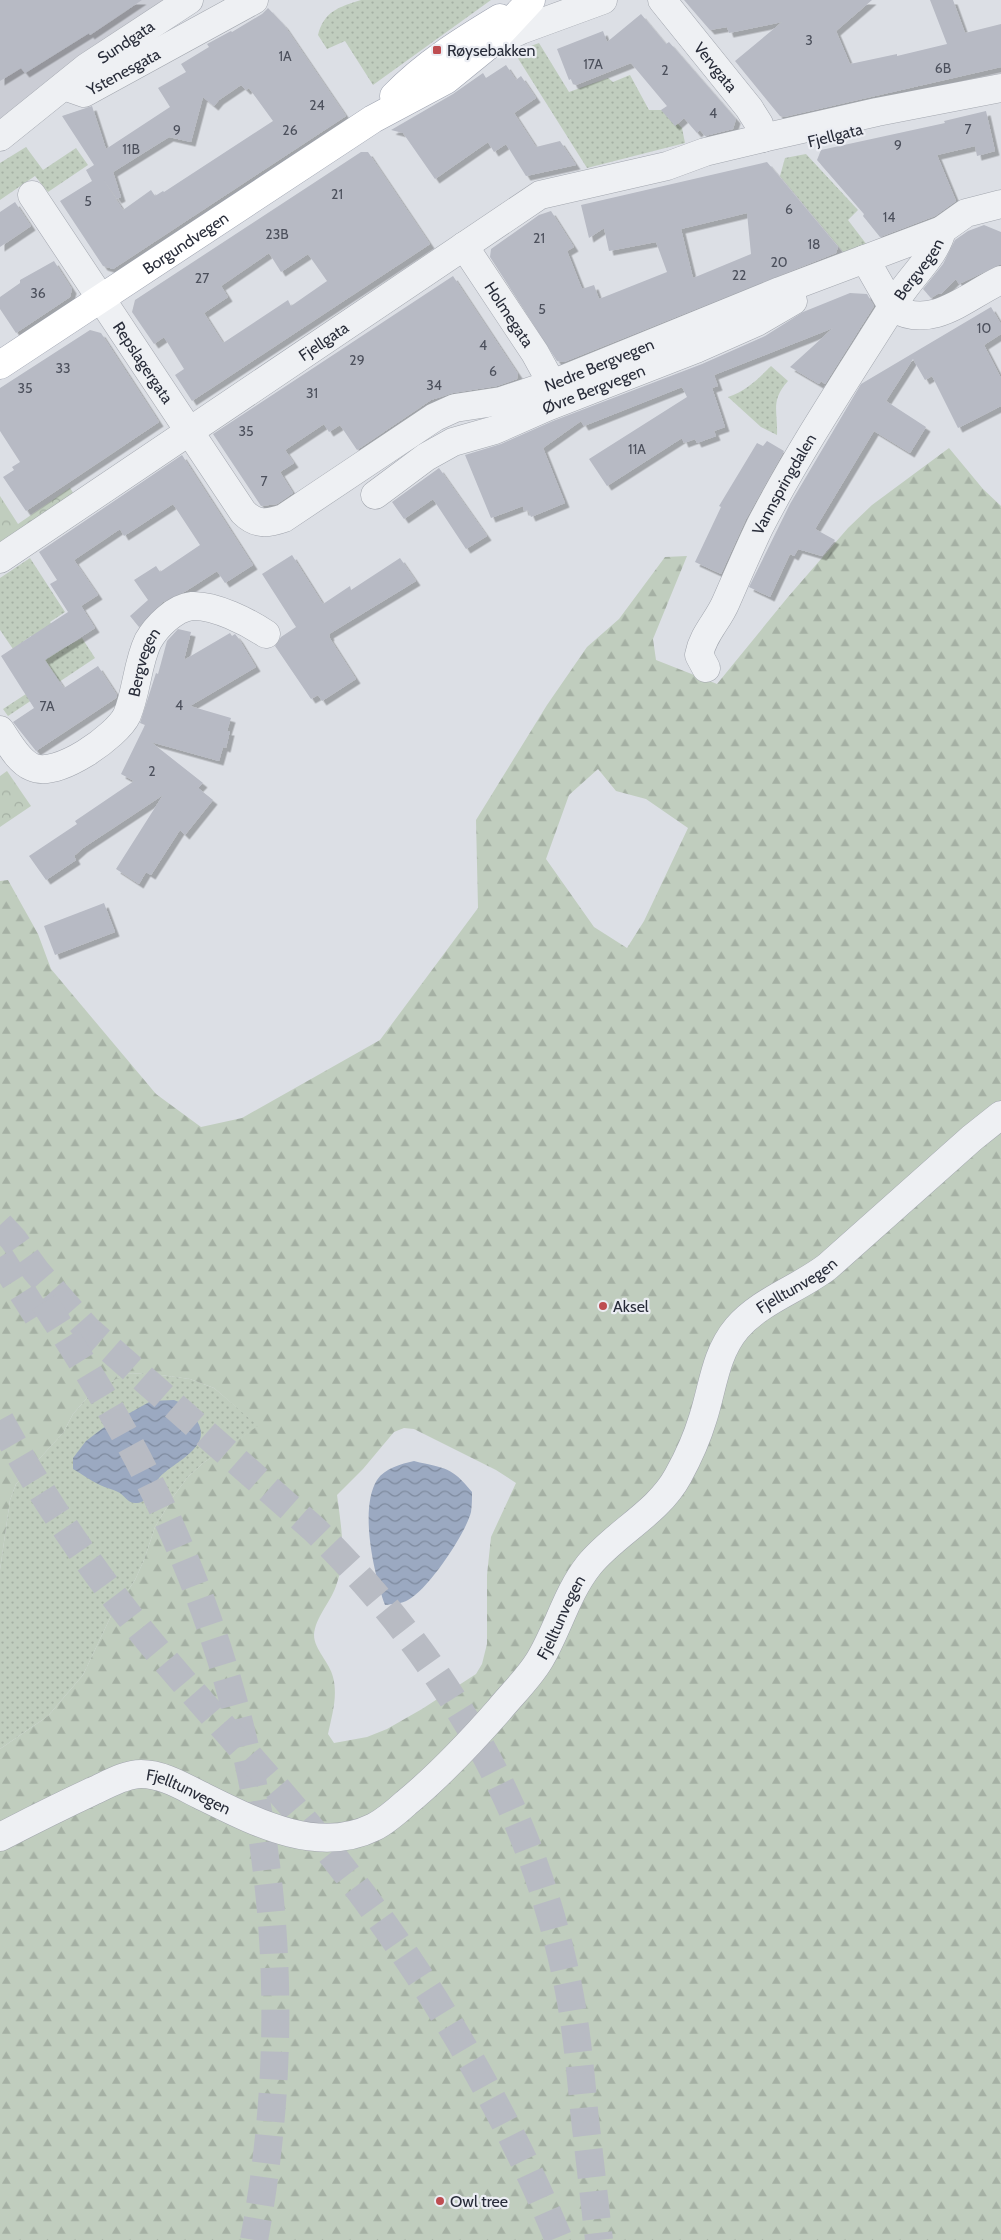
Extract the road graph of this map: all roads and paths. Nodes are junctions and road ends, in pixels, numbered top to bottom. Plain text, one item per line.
1 (189, 0) edge
2 (254, 0) edge
3 (529, 0) edge
4 (603, 0) edge
5 (662, 0) edge
6 (489, 45) junction
7 (64, 86) junction
8 (1001, 88) edge
9 (373, 119) junction
10 (0, 137) edge
11 (763, 138) junction
12 (667, 166) junction
13 (32, 195) dead end
14 (1001, 204) edge
15 (1001, 218) edge
16 (947, 227) junction
17 (464, 246) junction
18 (865, 259) junction
19 (1001, 280) edge
20 (809, 281) junction
21 (103, 299) junction
22 (892, 308) junction
23 (0, 365) edge
24 (552, 384) junction
25 (188, 431) junction
26 (375, 495) dead end
27 (260, 523) joint
28 (0, 559) edge
29 (266, 634) dead end
30 (706, 668) dead end
31 (0, 730) edge
32 (1001, 1115) edge
33 (0, 1837) edge

1 - 7 street, Sundgata
2 - 7 street, Ystenesgata
3 - 6 main road, Borgundvegen
3 - 9 main road, Borgundvegen
4 - 6 street, Borgundvegen
5 - 11 street, Vervgata
6 - 9 main road, Borgundvegen
7 - 10 street, Ystenesgata
8 - 11 street, Fjellgata
8 - 12 street, Fjellgata
9 - 21 main road, Borgundvegen
11 - 12 street, Fjellgata
12 - 17 street, Fjellgata
13 - 21 street, Repslagergata
14 - 16 street, Nedre Bergvegen
15 - 16 street, Nedre Bergvegen
16 - 18 street, Nedre Bergvegen
16 - 22 street, Bergvegen
17 - 24 street, Holmegata
17 - 25 street, Fjellgata
18 - 20 street, Nedre Bergvegen
18 - 22 street
19 - 22 street
20 - 24 street, Nedre Bergvegen
20 - 26 street, Øvre Bergvegen
21 - 23 main road, Borgundvegen
21 - 25 street, Repslagergata
22 - 30 street, Vannspringdalen
24 - 27 street, Nedre Bergvegen
25 - 27 street, Repslagergata
25 - 28 street, Fjellgata
29 - 31 street, Bergvegen
32 - 33 street, Fjelltunvegen

